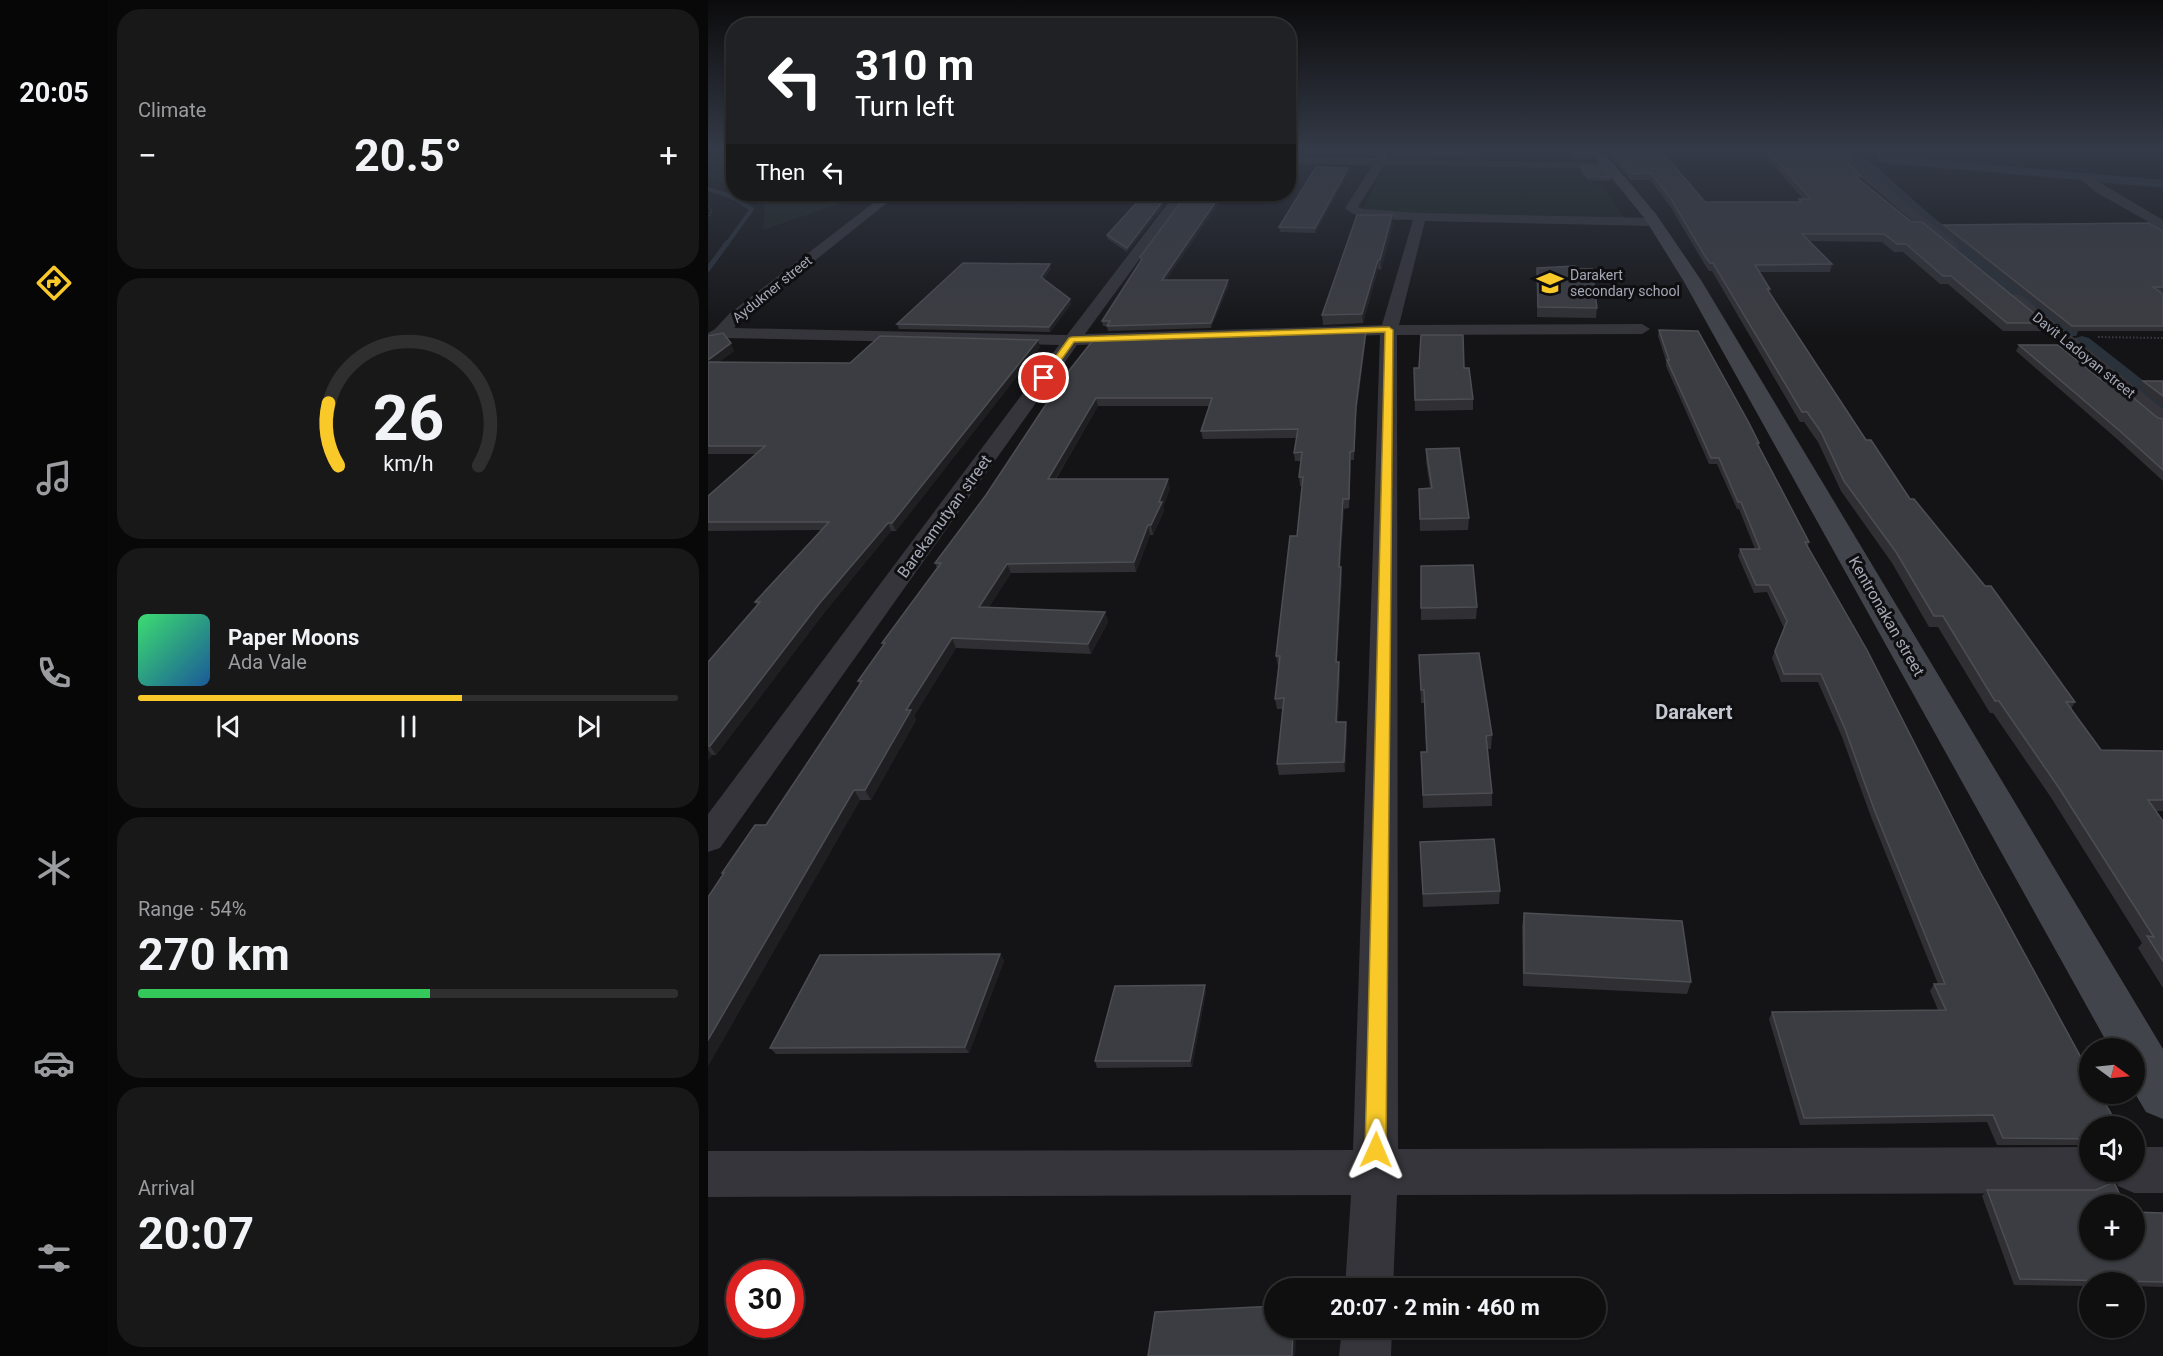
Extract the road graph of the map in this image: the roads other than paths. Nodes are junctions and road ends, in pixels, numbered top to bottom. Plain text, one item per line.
1 (869, 212) edge
2 (1167, 212) edge
3 (1360, 212) edge
4 (1646, 212) edge
5 (1910, 212) edge
6 (2140, 212) edge
7 (1420, 217) junction
8 (1654, 222) junction
9 (2163, 226) edge
10 (1960, 253) edge
11 (2006, 291) edge
12 (1642, 329) dead end
13 (1389, 330) junction
14 (714, 336) edge
15 (1072, 340) junction
16 (2163, 419) edge
17 (708, 839) edge
18 (2163, 1095) edge
19 (2079, 1170) edge
20 (2145, 1170) edge
21 (2163, 1170) edge
22 (708, 1174) edge
23 (1375, 1174) junction
24 (1370, 1278) edge
25 (1366, 1338) edge
26 (1365, 1356) edge

1 - 14 street, Aydukner street
2 - 15 street, Barekamutyan street
3 - 7 street
4 - 8 main road, Kentronakan street
5 - 10 street
6 - 9 street
7 - 8 street
7 - 13 street
8 - 18 main road, Kentronakan street
11 - 16 street, Davit Ladoyan street
12 - 13 street
13 - 15 street
13 - 23 street
14 - 15 street
15 - 17 street, Barekamutyan street
19 - 23 street
20 - 21 street
22 - 23 street
23 - 24 street
25 - 26 street

